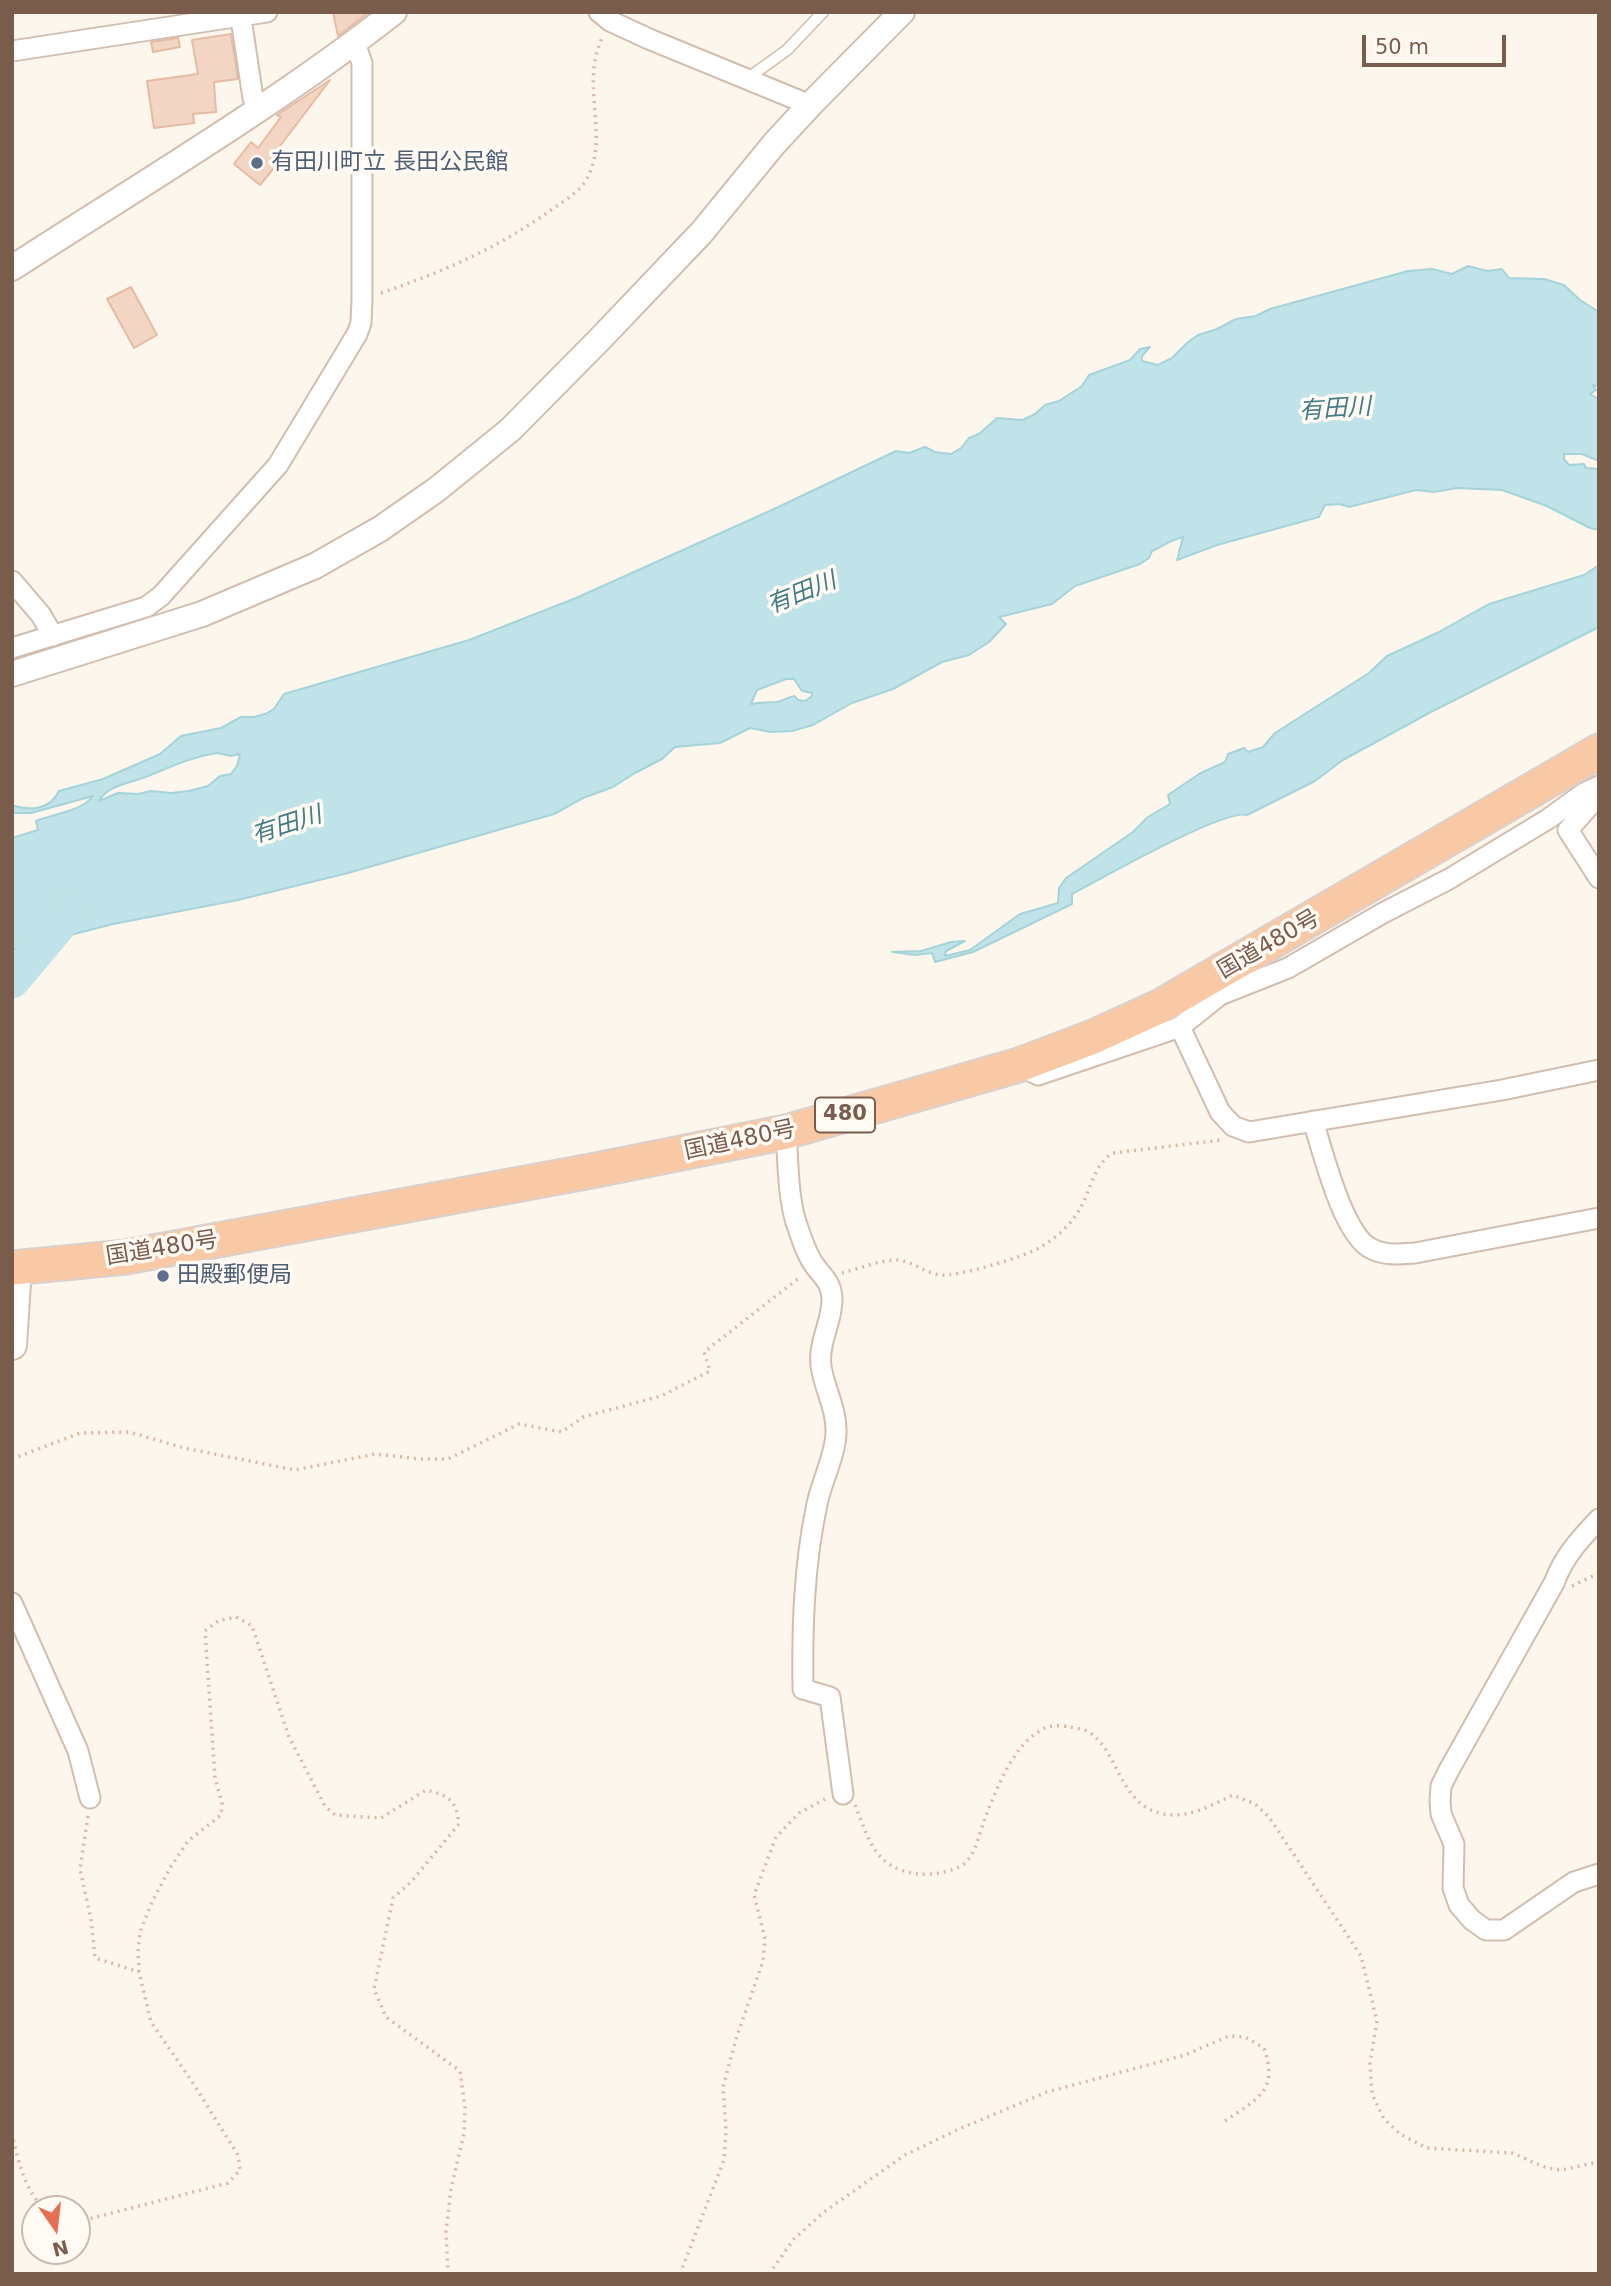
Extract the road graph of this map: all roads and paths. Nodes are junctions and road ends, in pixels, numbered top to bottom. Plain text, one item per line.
1 (267, 12) edge
2 (394, 12) edge
3 (823, 12) edge
4 (241, 14) edge
5 (892, 16) edge
6 (604, 17) edge
7 (355, 43) junction
8 (12, 51) edge
9 (746, 79) junction
10 (810, 105) junction
11 (257, 109) junction
12 (12, 268) edge
13 (362, 299) junction
14 (12, 581) edge
15 (53, 636) junction
16 (12, 648) edge
17 (12, 674) edge
18 (1599, 751) edge
19 (1599, 786) edge
20 (1599, 795) edge
21 (1599, 878) edge
22 (1220, 985) junction
23 (1180, 1027) junction
24 (1019, 1065) junction
25 (1599, 1070) edge
26 (1313, 1121) junction
27 (786, 1132) junction
28 (1250, 1132) junction
29 (1599, 1218) edge
30 (14, 1261) edge
31 (821, 1272) junction
32 (12, 1345) edge
33 (12, 1459) edge
34 (1599, 1518) edge
35 (12, 1603) edge
36 (843, 1794) junction
37 (90, 1798) joint
38 (1599, 1874) edge
39 (139, 1972) junction
40 (1225, 2121) dead end
41 (12, 2133) edge
42 (1598, 2162) edge
43 (34, 2195) edge
44 (91, 2218) edge
45 (448, 2274) edge
46 (680, 2274) edge
47 (769, 2274) edge

1 - 4 street
2 - 7 street
3 - 9 lane
4 - 8 street
4 - 11 street
5 - 10 street
6 - 9 street
6 - 13 path
7 - 11 street
7 - 13 street
9 - 10 street
10 - 17 street
11 - 12 street
13 - 15 street
14 - 15 street
15 - 16 street
18 - 22 highway, 国道480号 / 480
19 - 22 street
20 - 21 street
22 - 23 street
22 - 24 highway, 国道480号 / 480
23 - 24 street
23 - 28 street
24 - 27 highway, 国道480号 / 480
25 - 26 street
26 - 28 street
26 - 29 street
27 - 30 highway, 国道480号 / 480
27 - 31 street
28 - 31 path
30 - 32 main road
31 - 33 path
31 - 36 street
34 - 38 street
35 - 37 street
36 - 42 path
36 - 46 path
37 - 39 path
39 - 44 path
39 - 45 path
40 - 47 path
41 - 43 path

